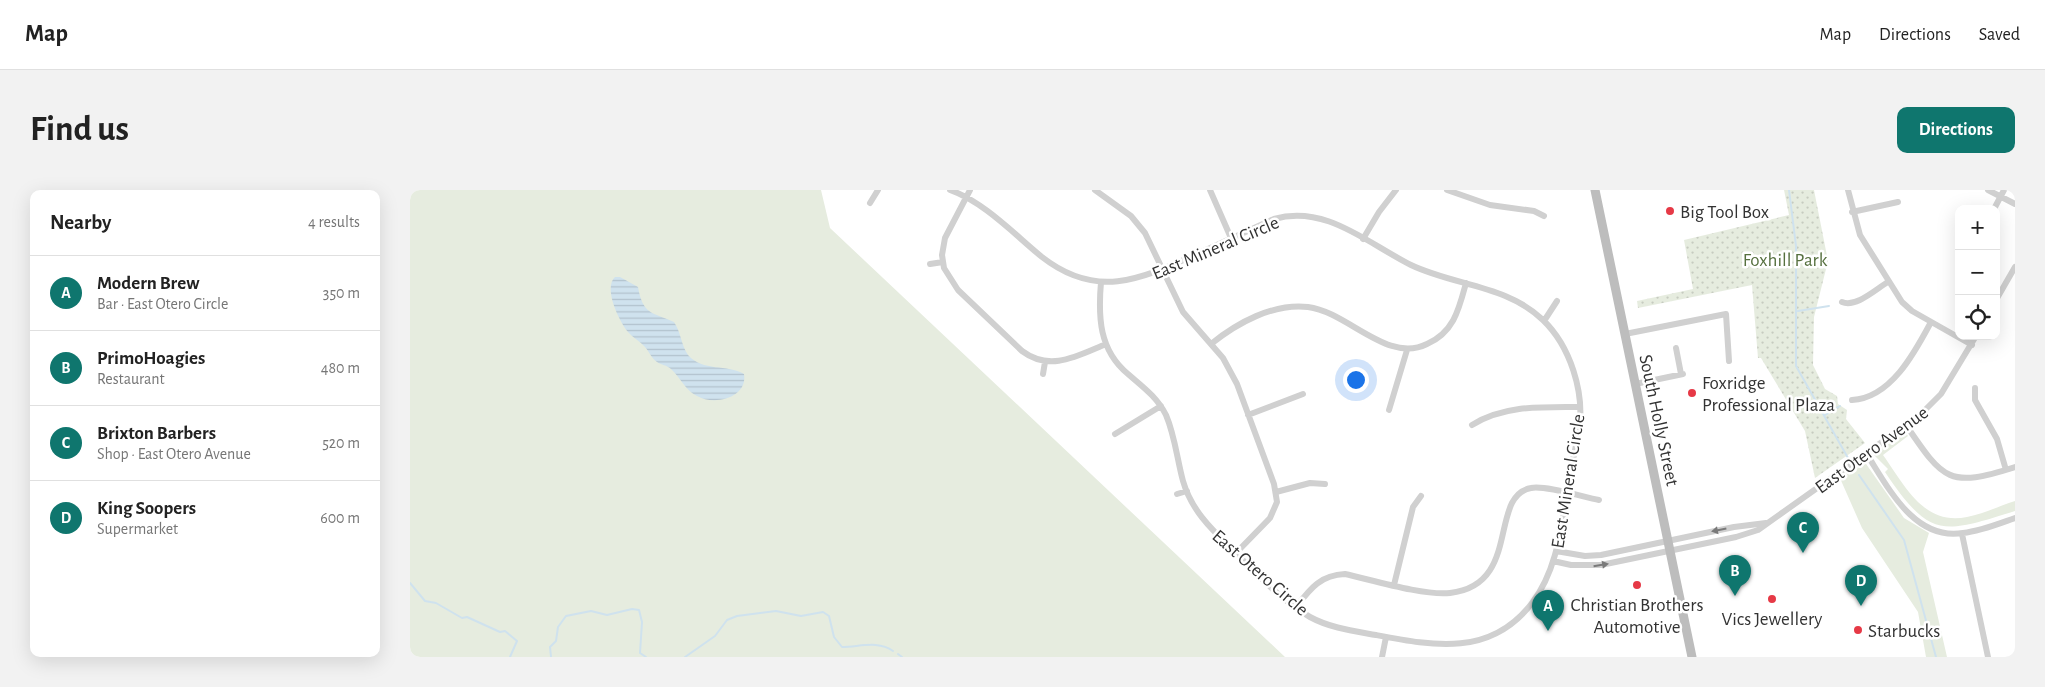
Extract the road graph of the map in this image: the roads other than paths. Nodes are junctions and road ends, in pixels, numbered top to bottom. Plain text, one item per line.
1 (878, 190) edge
2 (950, 190) edge
3 (970, 190) edge
4 (1095, 190) edge
5 (1210, 190) edge
6 (1396, 190) edge
7 (1447, 190) edge
8 (1595, 190) edge
9 (1848, 190) edge
10 (1988, 190) edge
11 (2004, 190) edge
12 (2000, 197) junction
13 (966, 198) junction
14 (1898, 202) dead end
15 (870, 203) dead end
16 (2015, 204) edge
17 (1996, 205) edge
18 (1852, 212) junction
19 (1544, 216) dead end
20 (1231, 238) junction
21 (1364, 239) junction
22 (943, 262) junction
23 (930, 264) dead end
24 (2015, 266) edge
25 (1162, 270) junction
26 (1101, 282) junction
27 (1888, 282) junction
28 (1466, 283) junction
29 (1999, 295) edge
30 (1557, 302) dead end
31 (1842, 302) dead end
32 (1544, 321) junction
33 (1932, 322) junction
34 (1625, 334) junction
35 (1974, 340) edge
36 (1106, 344) junction
37 (1211, 344) junction
38 (1972, 345) junction
39 (1676, 348) dead end
40 (1407, 350) junction
41 (1730, 361) dead end
42 (1045, 362) junction
43 (1043, 374) dead end
44 (1635, 384) junction
45 (1975, 388) dead end
46 (1303, 394) dead end
47 (1852, 400) dead end
48 (1161, 406) junction
49 (1580, 407) junction
50 (1389, 410) dead end
51 (1248, 415) junction
52 (1472, 425) dead end
53 (1906, 425) junction
54 (1115, 434) dead end
55 (1866, 453) junction
56 (2015, 467) edge
57 (2006, 470) junction
58 (1325, 484) dead end
59 (1187, 491) junction
60 (1276, 492) junction
61 (1566, 493) junction
62 (1176, 494) dead end
63 (1421, 496) dead end
64 (1599, 500) dead end
65 (2015, 518) edge
66 (1767, 523) junction
67 (1962, 534) junction
68 (1668, 540) junction
69 (1670, 551) junction
70 (1556, 552) junction
71 (1236, 553) junction
72 (1553, 561) junction
73 (1394, 585) junction
74 (1296, 607) junction
75 (1386, 637) junction
76 (1382, 657) edge
77 (1692, 657) edge
78 (1988, 657) edge

1 - 15 street
2 - 13 street, East Mineral Circle
3 - 13 street
4 - 25 street
5 - 20 street
6 - 21 street
7 - 19 street
8 - 34 main road, South Holly Street
9 - 18 street
10 - 12 street
11 - 12 street
12 - 16 street
12 - 17 street
13 - 22 street
13 - 26 street, East Mineral Circle
14 - 18 street
18 - 27 street
20 - 21 street, East Mineral Circle
20 - 25 street, East Mineral Circle
21 - 28 street, East Mineral Circle
22 - 23 street
22 - 42 street
24 - 29 street
25 - 26 street, East Mineral Circle
25 - 37 street
26 - 36 street, East Otero Circle
27 - 31 street
27 - 33 street
28 - 32 street, East Mineral Circle
28 - 40 street
30 - 32 street
32 - 49 street, East Mineral Circle
33 - 38 street
33 - 47 street
34 - 41 street
34 - 44 main road, South Holly Street
35 - 38 street, East Otero Avenue
36 - 42 street
36 - 48 street, East Otero Circle
37 - 40 street
37 - 51 street
38 - 53 street, East Otero Avenue
39 - 44 street
40 - 50 street
42 - 43 street
44 - 68 main road, South Holly Street
45 - 57 street
46 - 51 street
48 - 54 street
48 - 59 street, East Otero Circle
49 - 52 street
49 - 61 street, East Mineral Circle
51 - 60 street
53 - 55 street, East Otero Avenue
53 - 57 street
55 - 66 street, East Otero Avenue
55 - 67 street
56 - 57 street
58 - 60 street
59 - 62 street
59 - 71 street, East Otero Circle
60 - 71 street
61 - 64 street
61 - 70 street, East Mineral Circle
61 - 73 street
63 - 73 street
65 - 67 street
66 -> 68 street, East Otero Avenue
66 - 69 street, East Otero Avenue
67 - 78 street
68 - 69 main road, South Holly Street
68 - 70 street, East Otero Avenue
72 -> 69 street, East Otero Avenue
69 - 77 main road, South Holly Street
70 - 72 street, East Mineral Circle
71 - 74 street, East Otero Circle
72 - 75 street, East Otero Circle
73 - 74 street
74 - 75 street, East Otero Circle
75 - 76 street

